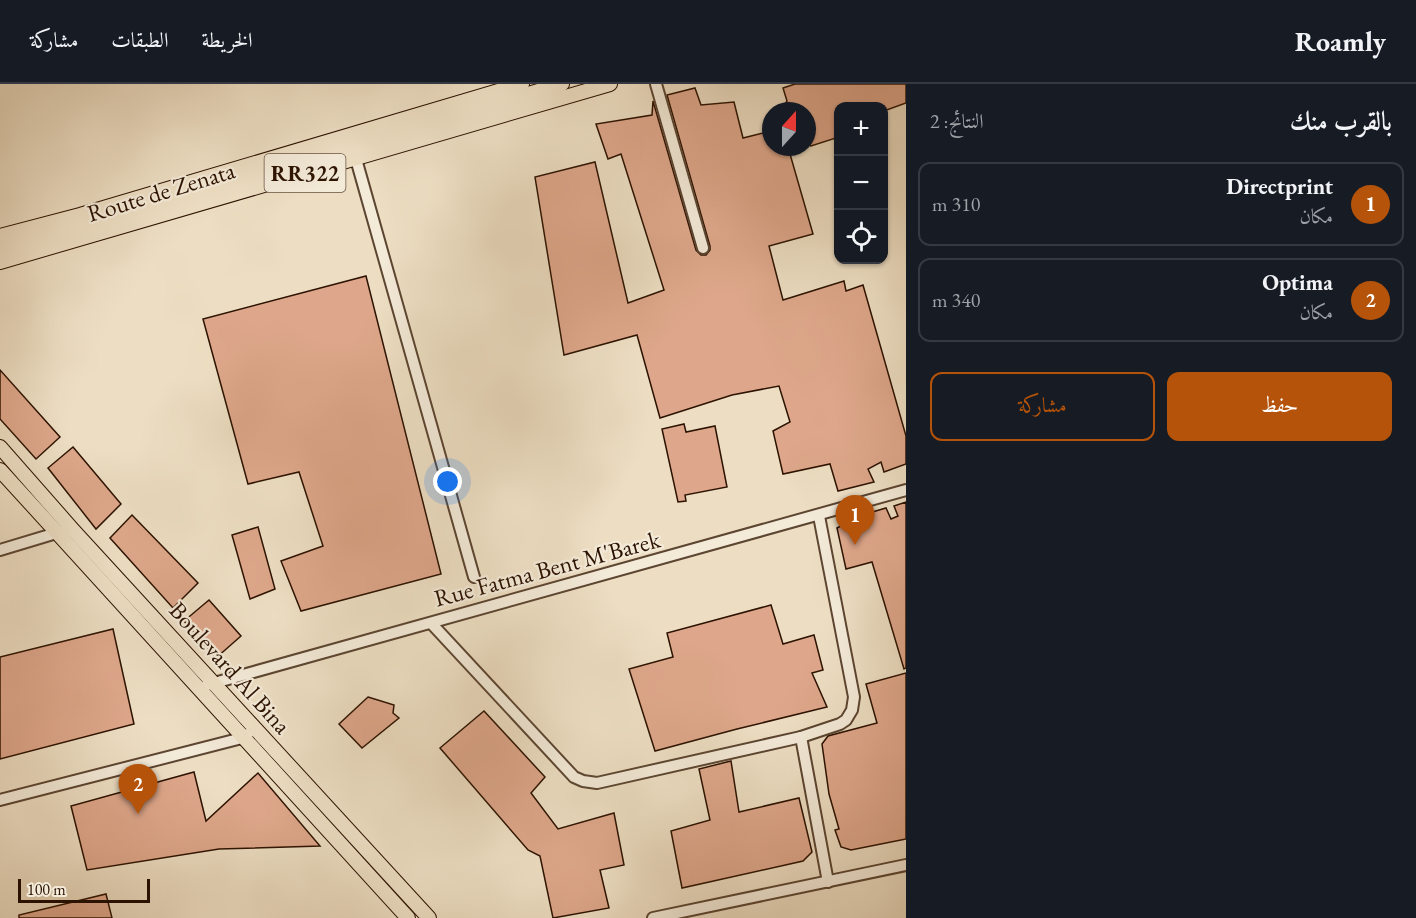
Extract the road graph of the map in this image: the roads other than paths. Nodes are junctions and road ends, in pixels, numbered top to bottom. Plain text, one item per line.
1 (522, 84) edge
2 (562, 84) edge
3 (590, 84) edge
4 (610, 84) edge
5 (656, 84) edge
6 (356, 159) junction
7 (0, 236) edge
8 (703, 248) dead end
9 (0, 250) edge
10 (0, 257) edge
11 (0, 263) edge
12 (0, 447) edge
13 (0, 470) edge
14 (906, 490) edge
15 (819, 516) junction
16 (72, 529) junction
17 (57, 533) junction
18 (0, 550) edge
19 (474, 577) dead end
20 (430, 623) junction
21 (213, 682) junction
22 (199, 688) junction
23 (256, 730) junction
24 (801, 737) junction
25 (242, 738) junction
26 (0, 800) edge
27 (906, 865) edge
28 (828, 882) junction
29 (408, 918) edge
30 (429, 918) edge
31 (652, 918) edge

1 - 7 main road, Route de Zenata / RR322
2 - 9 main road, Route de Zenata / RR322
3 - 10 main road, Route de Zenata / RR322
4 - 6 main road, Route de Zenata / RR322
5 - 8 lane
6 - 11 main road, Route de Zenata / RR322
6 - 19 lane
12 - 16 main road, Boulevard Al Bina
13 - 17 main road, Boulevard Al Bina
14 - 15 lane, Rue Fatma Bent M'Barek
15 - 20 lane, Rue Fatma Bent M'Barek
15 - 24 lane
16 - 17 lane
16 - 21 main road, Boulevard Al Bina
17 - 18 lane
17 - 22 main road, Boulevard Al Bina
20 - 21 lane, Rue Fatma Bent M'Barek
20 - 24 lane
21 - 22 lane, Rue Fatma Bent M'Barek
21 - 23 main road, Boulevard Al Bina
22 - 25 main road, Boulevard Al Bina
23 - 25 lane
23 - 30 main road, Boulevard Al Bina
24 - 28 lane
25 - 26 lane
25 - 29 main road, Boulevard Al Bina
27 - 28 lane
28 - 31 lane

